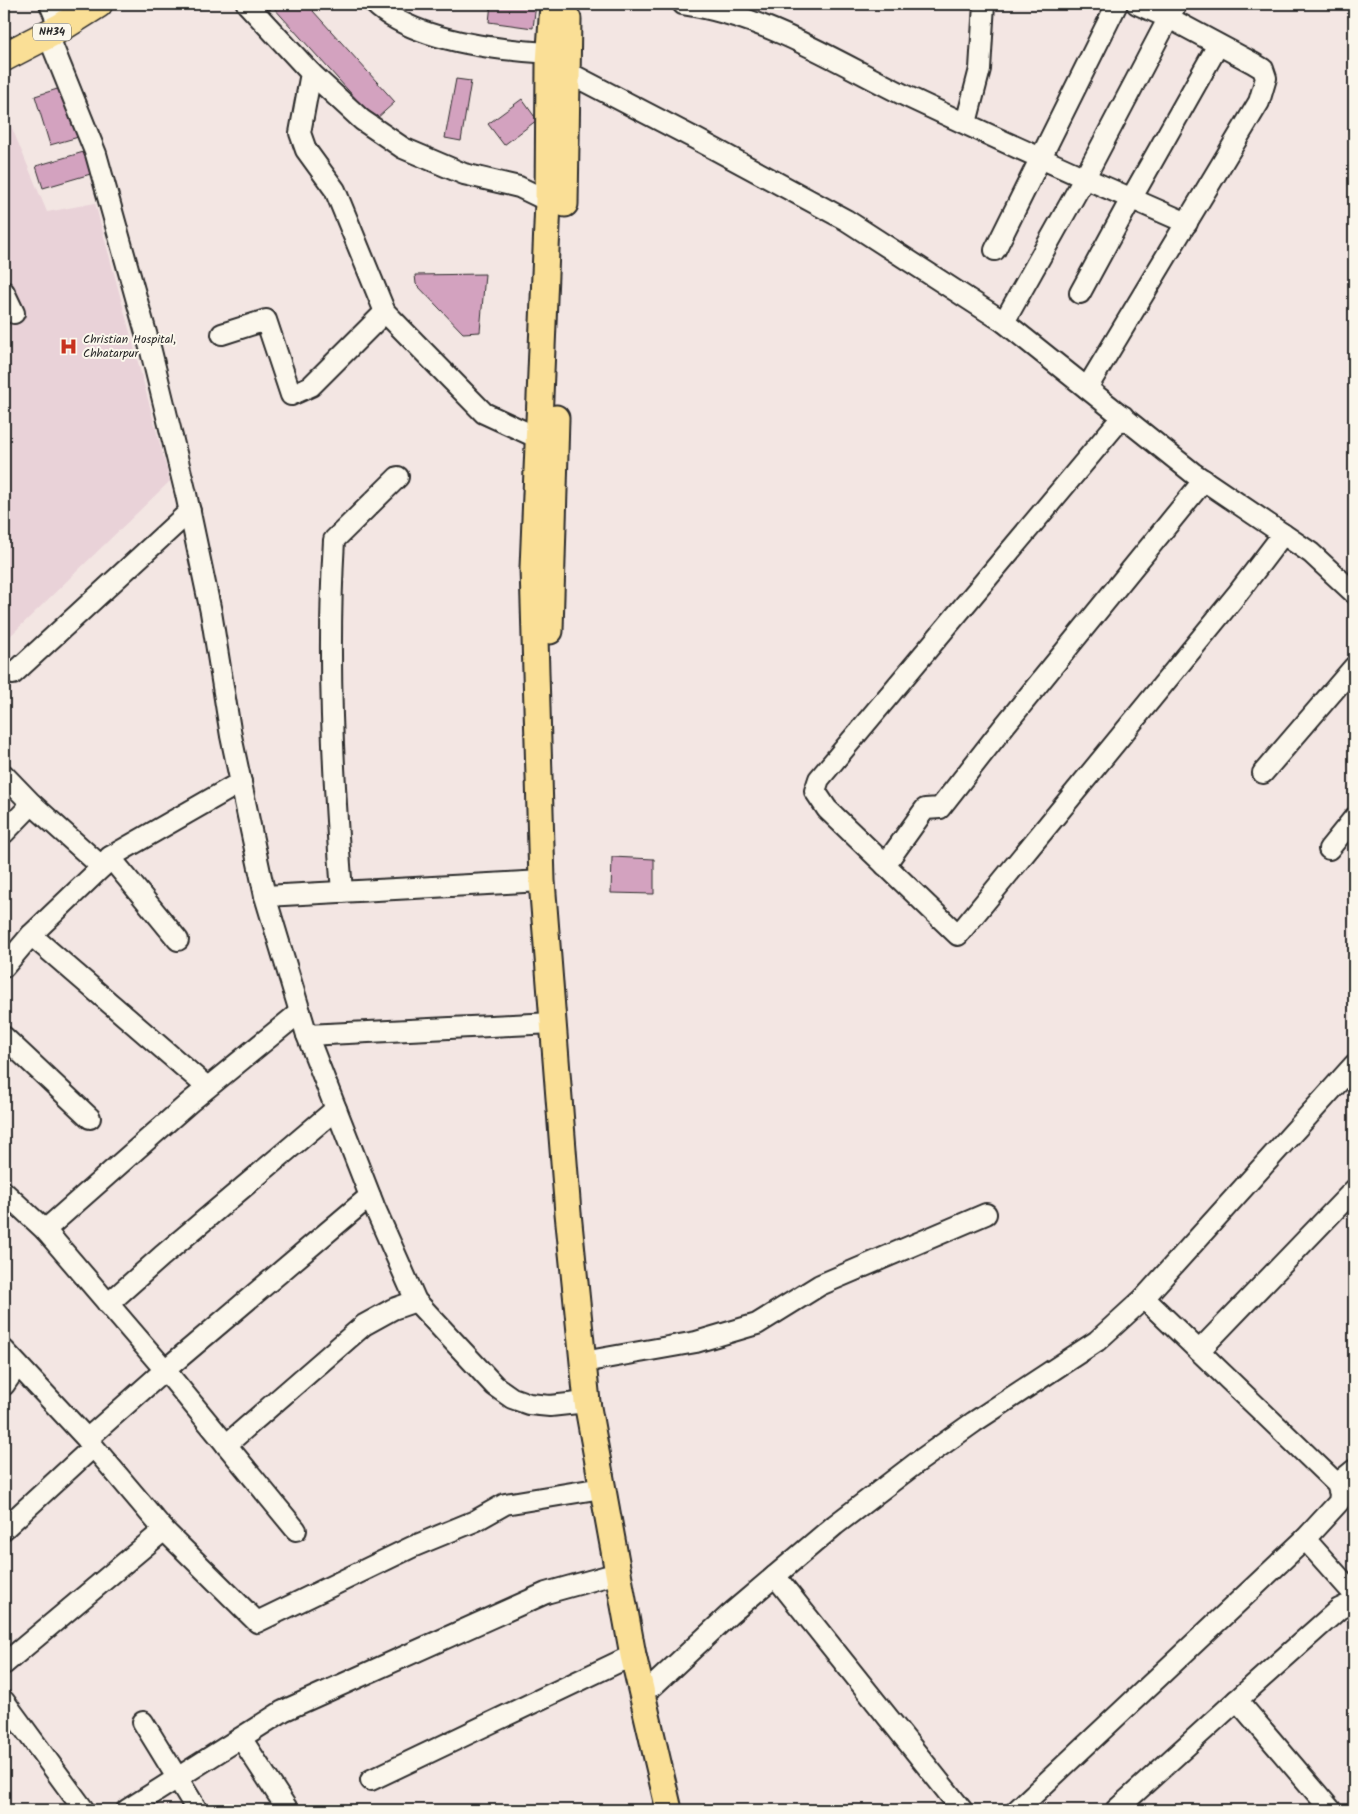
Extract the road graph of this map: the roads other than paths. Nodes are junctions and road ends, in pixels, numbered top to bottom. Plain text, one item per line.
1 (98, 4) edge
2 (247, 4) edge
3 (376, 4) edge
4 (553, 4) edge
5 (568, 4) edge
6 (683, 4) edge
7 (984, 4) edge
8 (1117, 4) edge
9 (1137, 4) edge
10 (1172, 11) edge
11 (53, 22) edge
12 (1218, 45) junction
13 (4, 57) edge
14 (555, 66) junction
15 (311, 73) junction
16 (966, 123) junction
17 (1042, 158) junction
18 (1084, 179) junction
19 (1131, 199) junction
20 (548, 201) junction
21 (1187, 223) junction
22 (995, 250) dead end
23 (4, 292) edge
24 (1080, 293) dead end
25 (385, 312) junction
26 (14, 313) dead end
27 (1004, 322) junction
28 (222, 334) dead end
29 (1087, 388) junction
30 (1122, 416) junction
31 (538, 438) junction
32 (398, 477) dead end
33 (1204, 480) junction
34 (190, 511) junction
35 (1283, 534) junction
36 (1352, 588) edge
37 (1354, 667) edge
38 (13, 674) dead end
39 (1263, 773) dead end
40 (4, 775) edge
41 (241, 782) junction
42 (32, 804) junction
43 (1354, 818) edge
44 (4, 833) edge
45 (1328, 849) dead end
46 (106, 862) junction
47 (885, 865) junction
48 (542, 881) junction
49 (342, 892) junction
50 (265, 896) junction
51 (31, 935) junction
52 (178, 940) dead end
53 (4, 966) edge
54 (300, 1012) junction
55 (553, 1022) junction
56 (307, 1035) junction
57 (4, 1036) edge
58 (1354, 1065) edge
59 (208, 1087) junction
60 (336, 1109) junction
61 (90, 1118) dead end
62 (1354, 1190) edge
63 (4, 1192) edge
64 (370, 1196) junction
65 (986, 1214) dead end
66 (45, 1230) junction
67 (1144, 1298) junction
68 (416, 1301) junction
69 (108, 1304) junction
70 (4, 1350) edge
71 (1199, 1351) junction
72 (589, 1360) junction
73 (17, 1366) junction
74 (165, 1370) junction
75 (4, 1385) edge
76 (587, 1402) junction
77 (90, 1443) junction
78 (226, 1445) junction
79 (1354, 1470) edge
80 (1336, 1484) junction
81 (602, 1488) junction
82 (4, 1528) edge
83 (164, 1530) junction
84 (296, 1530) dead end
85 (1305, 1539) junction
86 (618, 1573) junction
87 (775, 1576) junction
88 (1354, 1594) edge
89 (1354, 1602) edge
90 (633, 1655) junction
91 (4, 1664) edge
92 (653, 1686) junction
93 (1237, 1700) junction
94 (4, 1701) edge
95 (143, 1722) dead end
96 (241, 1738) junction
97 (177, 1778) junction
98 (371, 1780) dead end
99 (84, 1810) edge
100 (127, 1810) edge
101 (196, 1810) edge
102 (288, 1810) edge
103 (668, 1810) edge
104 (682, 1810) edge
105 (962, 1810) edge
106 (1017, 1810) edge
107 (1116, 1810) edge
108 (1331, 1810) edge

1 - 11 highway, NH34
2 - 15 street
3 - 14 street
4 - 14 main road
5 - 14 main road
6 - 16 street
7 - 16 street
8 - 17 street
9 - 10 street
10 - 12 street
10 - 18 street
11 - 13 highway, NH34
11 - 34 street
12 - 19 street
12 - 21 street
14 - 20 main road
14 - 27 street
14 - 72 main road
15 - 20 street
15 - 25 street
16 - 17 street
17 - 18 street
17 - 22 street
18 - 19 street
18 - 27 street
19 - 21 street
19 - 24 street
20 - 31 main road
21 - 29 street
23 - 26 street
25 - 28 street
25 - 31 street
27 - 29 street
29 - 30 street
30 - 33 street
30 - 47 street
31 - 48 main road
32 - 49 street
33 - 35 street
33 - 47 street
34 - 38 street
34 - 41 street
35 - 36 street
35 - 47 street
37 - 39 street
40 - 42 street
41 - 46 street
41 - 50 street
42 - 44 street
42 - 46 street
43 - 45 street
46 - 51 street
46 - 52 street
48 - 49 street
48 - 55 main road
49 - 50 street
50 - 54 street
51 - 53 street
51 - 59 street
54 - 56 street
54 - 59 street
55 - 56 street
55 - 72 main road
56 - 60 street
57 - 61 street
58 - 67 street
59 - 66 street
60 - 64 street
60 - 69 street
62 - 71 street
63 - 66 street
64 - 68 street
64 - 74 street
65 - 72 street
66 - 69 street
67 - 71 street
67 - 87 street
68 - 76 street
68 - 78 street
69 - 74 street
70 - 73 street
71 - 80 street
72 - 76 main road
72 - 92 main road
73 - 75 street
73 - 77 street
74 - 77 street
74 - 78 street
76 - 81 main road
77 - 82 street
77 - 83 street
78 - 84 street
79 - 80 street
80 - 85 street
81 - 83 street
81 - 86 main road
83 - 91 street
85 - 88 street
85 - 106 street
86 - 90 main road
86 - 96 street
87 - 92 street
87 - 105 street
89 - 93 street
90 - 98 street
90 - 103 main road
92 - 104 main road
93 - 107 street
93 - 108 street
94 - 99 street
95 - 97 street
96 - 97 street
96 - 102 street
97 - 100 street
97 - 101 street

